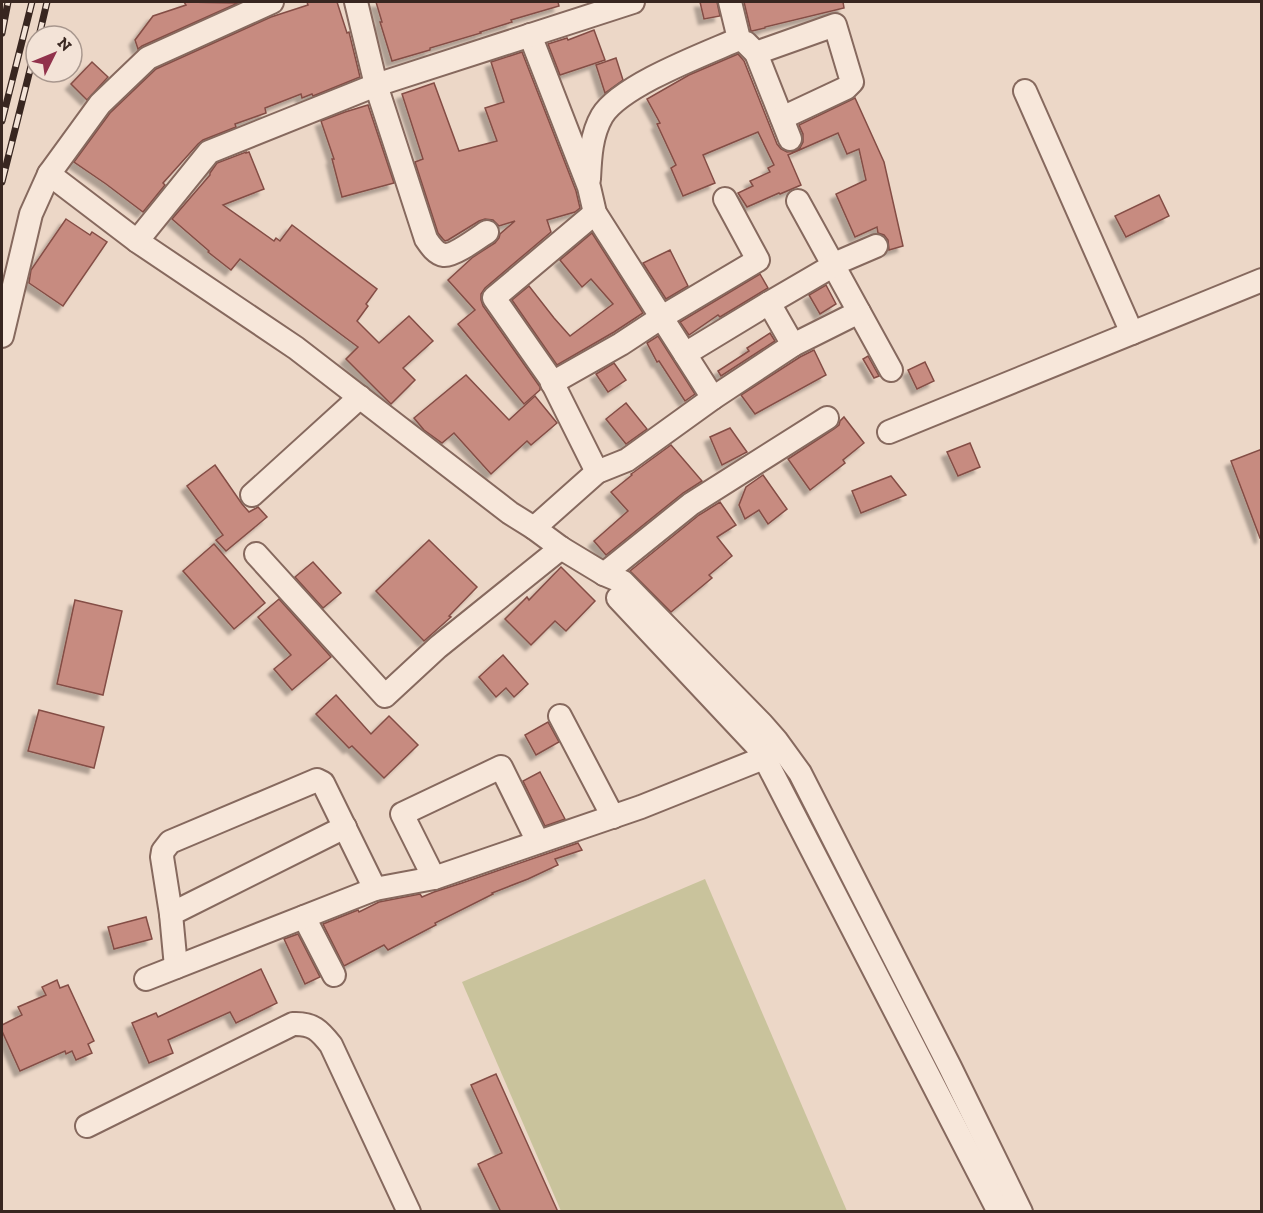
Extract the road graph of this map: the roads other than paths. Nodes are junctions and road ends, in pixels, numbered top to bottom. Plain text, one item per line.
1 (272, 2) edge
2 (356, 2) edge
3 (633, 2) edge
4 (730, 2) edge
5 (531, 35) junction
6 (739, 39) junction
7 (756, 53) junction
8 (376, 85) junction
9 (1025, 91) dead end
10 (50, 174) junction
11 (589, 187) junction
12 (725, 199) dead end
13 (798, 201) dead end
14 (595, 213) junction
15 (487, 232) dead end
16 (136, 241) junction
17 (876, 246) dead end
18 (834, 265) junction
19 (1262, 280) edge
20 (769, 303) junction
21 (859, 312) junction
22 (662, 317) junction
23 (1132, 333) junction
24 (2, 336) edge
25 (793, 345) junction
26 (685, 354) junction
27 (891, 370) dead end
28 (552, 383) junction
29 (360, 397) junction
30 (713, 398) junction
31 (827, 418) dead end
32 (889, 432) dead end
33 (597, 472) junction
34 (252, 495) dead end
35 (534, 528) junction
36 (561, 548) junction
37 (256, 554) dead end
38 (604, 574) junction
39 (560, 716) dead end
40 (774, 754) junction
41 (613, 817) junction
42 (345, 827) junction
43 (538, 842) junction
44 (434, 878) junction
45 (375, 889) junction
46 (171, 914) junction
47 (304, 917) junction
48 (176, 967) junction
49 (334, 975) dead end
50 (146, 979) dead end
51 (87, 1126) dead end
52 (994, 1179) junction
53 (409, 1212) edge
54 (999, 1212) edge
55 (1021, 1212) edge

1 - 10 street
2 - 8 street
3 - 5 street
4 - 6 street
5 - 8 street
5 - 11 street
6 - 7 street
6 - 11 street
7 - 7 street
8 - 15 street
8 - 16 street
9 - 23 street
10 - 16 street
10 - 24 street
11 - 14 street
12 - 22 street
13 - 18 street
14 - 22 street
14 - 28 street
16 - 29 street
17 - 18 street
18 - 20 street
18 - 21 street
19 - 23 street
20 - 25 street
20 - 26 street
21 - 25 street
21 - 27 street
22 - 26 street
22 - 28 street
23 - 32 street
25 - 30 street
26 - 30 street
28 - 33 street
29 - 34 street
29 - 35 street
30 - 33 street
31 - 38 street
33 - 35 street
35 - 36 street
36 - 37 street
36 - 38 street
38 - 40 street
39 - 41 street
40 - 41 street
40 - 52 street
41 - 43 street
42 - 45 street
42 - 46 street
42 - 46 street
43 - 44 street
43 - 44 street
44 - 45 street
45 - 47 street
46 - 48 street
47 - 48 street
47 - 49 street
48 - 50 street
51 - 53 street
52 - 54 street
52 - 55 street

